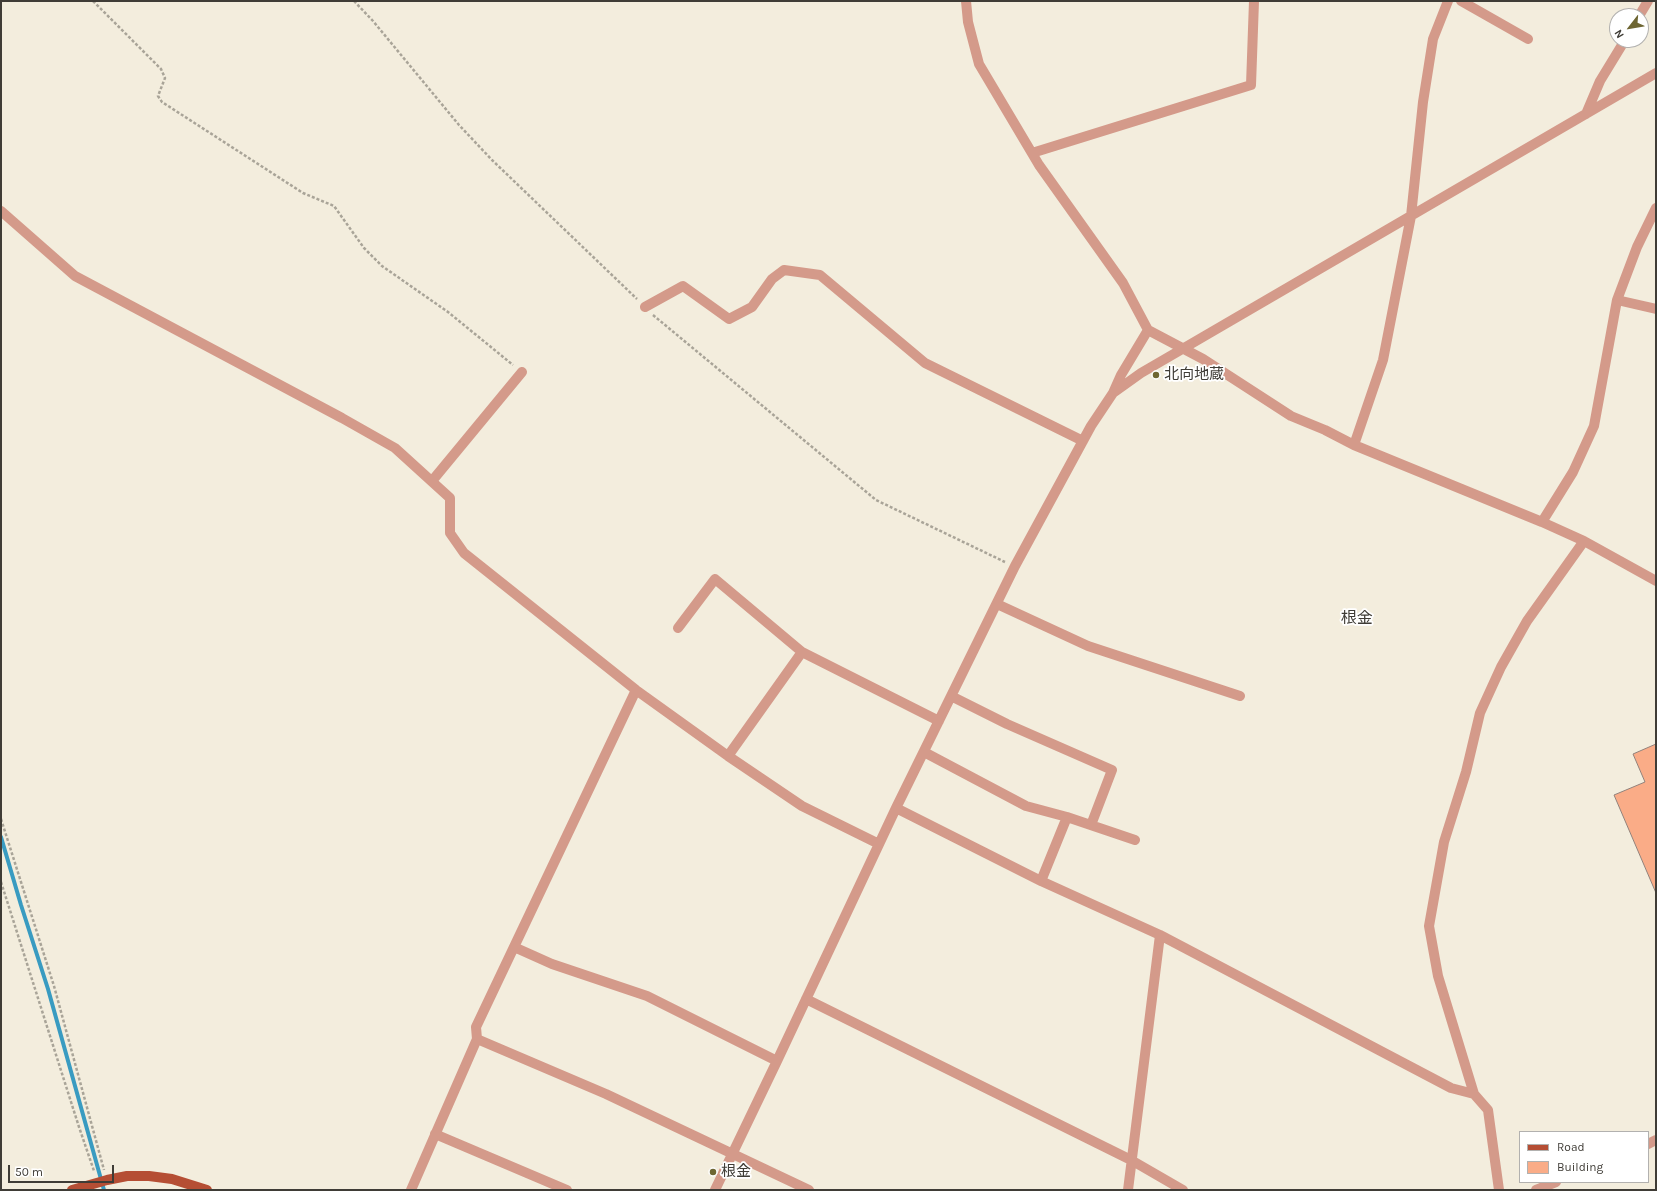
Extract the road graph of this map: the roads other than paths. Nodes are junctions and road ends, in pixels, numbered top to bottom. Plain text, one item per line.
1 (966, 1) edge
2 (1254, 1) edge
3 (1448, 1) edge
4 (1461, 1) edge
5 (1528, 39) dead end
6 (1620, 48) edge
7 (1656, 73) edge
8 (1586, 114) junction
9 (1032, 153) junction
10 (1656, 208) edge
11 (1, 211) edge
12 (1411, 216) junction
13 (1617, 300) junction
14 (645, 307) dead end
15 (1656, 309) edge
16 (1148, 330) junction
17 (1184, 348) junction
18 (522, 372) road end
19 (1113, 393) junction
20 (1083, 441) junction
21 (1354, 445) junction
22 (432, 481) junction
23 (1542, 522) junction
24 (1584, 541) junction
25 (1656, 581) edge
26 (997, 604) junction
27 (678, 628) dead end
28 (802, 652) junction
29 (636, 690) junction
30 (951, 696) junction
31 (1240, 696) dead end
32 (939, 721) junction
33 (924, 752) junction
34 (728, 756) junction
35 (896, 808) junction
36 (1067, 817) junction
37 (1091, 825) junction
38 (1135, 840) dead end
39 (879, 844) junction
40 (1041, 881) junction
41 (1160, 935) junction
42 (514, 947) junction
43 (806, 999) junction
44 (477, 1039) junction
45 (777, 1061) junction
46 (1474, 1094) junction
47 (435, 1134) junction
48 (732, 1153) junction
49 (1131, 1160) junction
50 (1554, 1183) edge
51 (1541, 1189) edge
52 (72, 1190) edge
53 (207, 1190) edge
54 (410, 1190) edge
55 (567, 1190) edge
56 (715, 1190) edge
57 (809, 1190) edge
58 (1128, 1190) edge
59 (1183, 1190) edge
60 (1499, 1190) edge

1 - 9 street
2 - 9 street
3 - 12 street
4 - 5 street
6 - 8 street
7 - 8 street
8 - 12 street
9 - 16 street
10 - 13 street
11 - 22 street
12 - 17 street
12 - 21 street
13 - 15 street
13 - 23 street
14 - 20 street
16 - 17 street
16 - 19 street
17 - 19 street
17 - 21 street
18 - 22 street
19 - 20 street
20 - 26 street
21 - 23 street
22 - 29 street
23 - 24 street
24 - 25 street
24 - 46 street
26 - 30 street
26 - 31 street
27 - 28 street
28 - 32 street
28 - 34 street
29 - 34 street
29 - 42 street
30 - 32 street
30 - 37 street
32 - 33 street
33 - 35 street
33 - 36 street
34 - 39 street
35 - 39 street
35 - 40 street
36 - 37 street
36 - 40 street
37 - 38 street
39 - 43 street
40 - 41 street
41 - 46 street
41 - 49 street
42 - 44 street
42 - 45 street
43 - 45 street
43 - 49 street
44 - 47 street
44 - 48 street
45 - 48 street
46 - 60 street
47 - 54 street
47 - 55 street
48 - 56 street
48 - 57 street
49 - 58 street
49 - 59 street
50 - 51 street
52 - 53 main road

